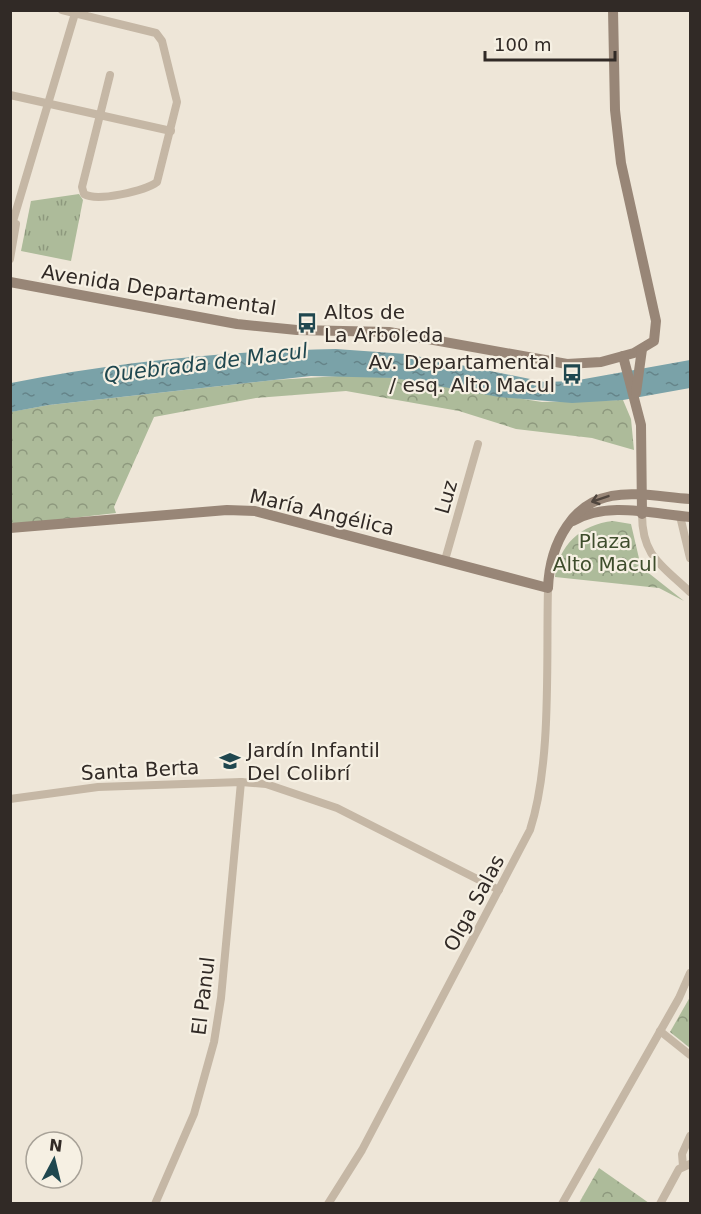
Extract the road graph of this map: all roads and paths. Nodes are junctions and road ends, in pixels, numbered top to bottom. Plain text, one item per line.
1 (62, 10) edge
2 (613, 10) edge
3 (75, 12) edge
4 (110, 75) dead end
5 (10, 95) edge
6 (46, 104) junction
7 (100, 116) junction
8 (171, 130) junction
9 (17, 214) junction
10 (10, 231) edge
11 (10, 259) edge
12 (10, 282) edge
13 (642, 349) junction
14 (623, 356) junction
15 (632, 369) junction
16 (478, 444) dead end
17 (642, 495) junction
18 (690, 499) edge
19 (642, 513) junction
20 (685, 517) edge
21 (568, 525) junction
22 (10, 528) edge
23 (690, 558) edge
24 (445, 560) junction
25 (548, 588) junction
26 (690, 592) edge
27 (241, 782) junction
28 (10, 799) edge
29 (500, 890) junction
30 (690, 973) edge
31 (660, 1031) junction
32 (690, 1055) edge
33 (690, 1136) edge
34 (687, 1165) edge
35 (155, 1203) edge
36 (328, 1203) edge
37 (562, 1203) edge
38 (660, 1203) edge

1 - 3 street
2 - 13 street
3 - 6 street
3 - 8 street
4 - 7 street
5 - 6 street
6 - 7 street
6 - 9 street
7 - 8 street
7 - 8 street
9 - 10 street
9 - 11 street
12 - 14 street, Avenida Departamental
13 - 14 street, Avenida Departamental
13 - 15 street
14 - 15 street
15 - 17 street
16 - 24 street, Luz
17 - 18 street
17 - 19 street
17 -> 21 street
19 - 20 street
19 - 21 street
19 - 26 street
20 - 23 street
21 - 25 street
22 - 24 street, María Angélica
24 - 25 street, María Angélica
25 - 29 street, Olga Salas
27 - 28 street, Santa Berta
27 - 29 street, Santa Berta
27 - 35 street, El Panul
29 - 36 street, Olga Salas
30 - 31 street
31 - 32 street
31 - 37 street
33 - 34 street
34 - 38 street

